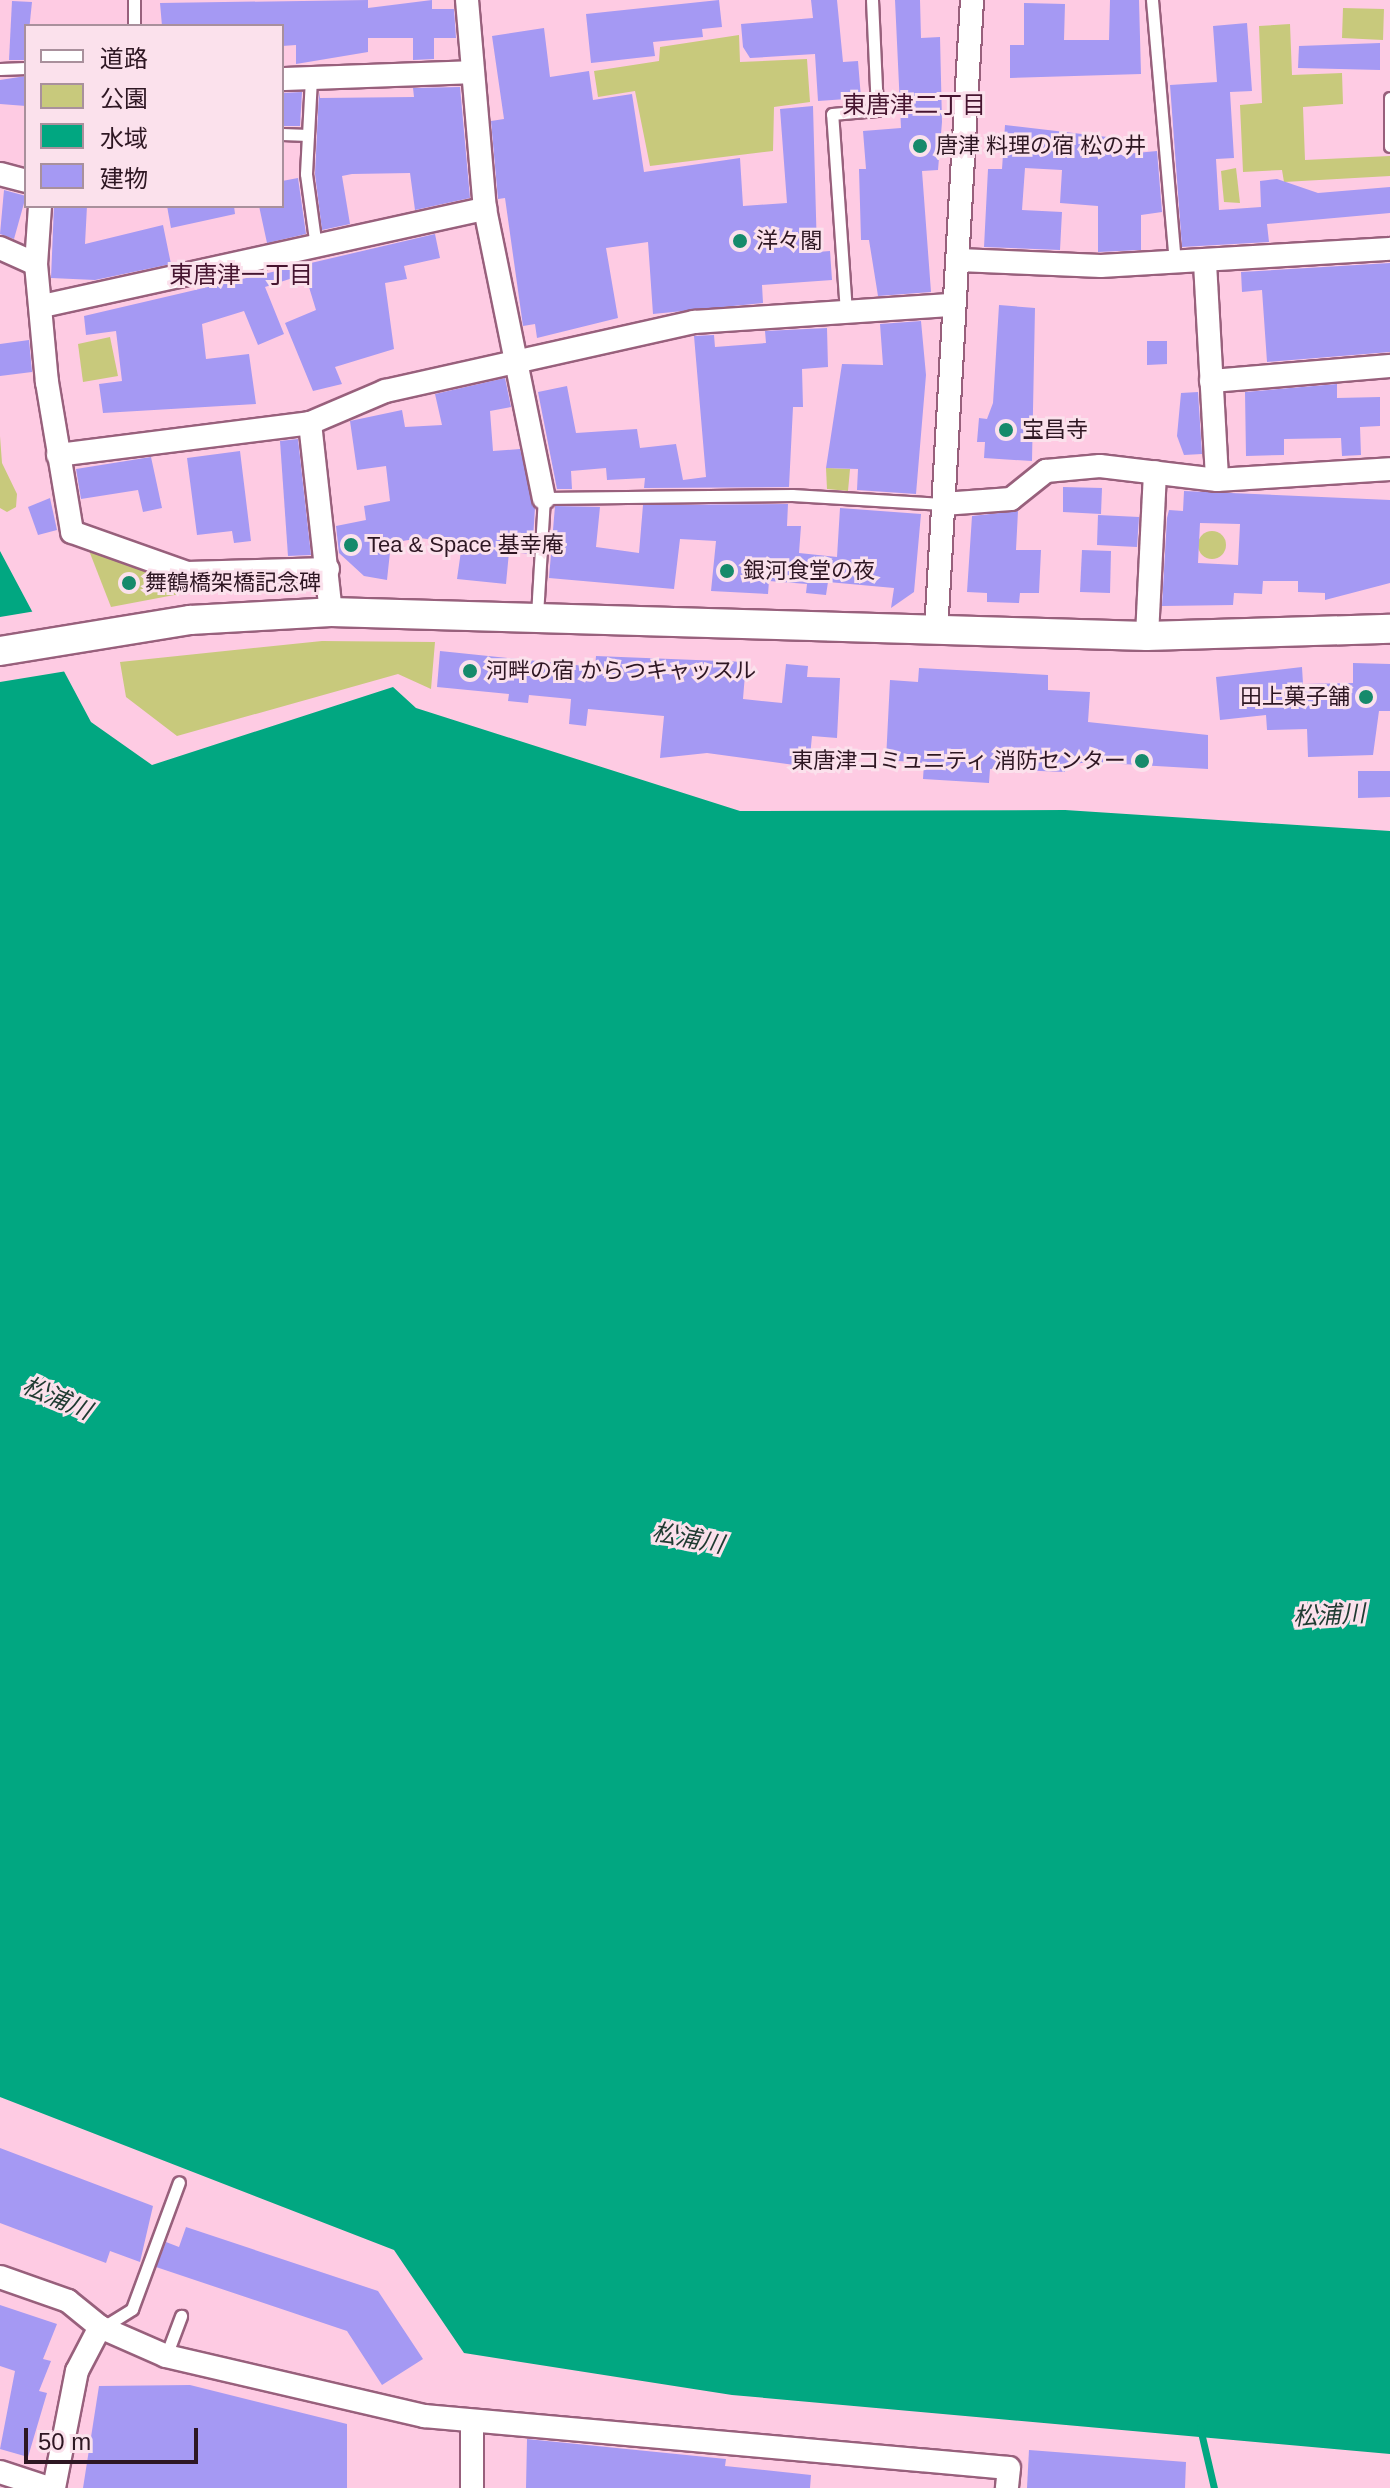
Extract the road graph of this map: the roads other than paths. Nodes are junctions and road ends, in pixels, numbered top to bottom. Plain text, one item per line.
1 (134, 0) edge
2 (467, 0) edge
3 (872, 0) edge
4 (972, 0) edge
5 (1152, 0) edge
6 (134, 24) edge
7 (24, 68) edge
8 (0, 69) edge
9 (472, 72) junction
10 (311, 78) junction
11 (284, 79) edge
12 (1390, 98) edge
13 (284, 134) edge
14 (308, 135) junction
15 (1390, 146) edge
16 (0, 174) edge
17 (24, 180) edge
18 (40, 208) edge
19 (485, 209) junction
20 (0, 248) edge
21 (316, 248) junction
22 (1390, 249) edge
23 (959, 260) junction
24 (1205, 263) junction
25 (36, 264) junction
26 (1175, 264) junction
27 (953, 305) junction
28 (43, 306) junction
29 (846, 312) junction
30 (517, 356) junction
31 (1390, 366) edge
32 (1211, 381) junction
33 (310, 423) junction
34 (58, 455) junction
35 (1390, 469) edge
36 (1155, 472) junction
37 (1217, 480) junction
38 (544, 498) junction
39 (943, 504) junction
40 (328, 569) junction
41 (331, 612) junction
42 (537, 615) junction
43 (1390, 629) edge
44 (936, 632) junction
45 (1147, 636) junction
46 (0, 651) edge
47 (179, 2182) dead end
48 (0, 2277) edge
49 (181, 2316) dead end
50 (100, 2327) junction
51 (166, 2356) junction
52 (472, 2421) junction
53 (2, 2474) edge
54 (51, 2488) edge
55 (472, 2488) edge
56 (1007, 2488) edge

1 - 6 lane
2 - 9 street
3 - 29 lane
4 - 23 street
5 - 26 lane
7 - 8 lane
9 - 10 street
9 - 19 street
10 - 11 street
10 - 14 lane
12 - 15 lane
13 - 14 lane
14 - 21 lane
16 - 17 street
18 - 25 street
19 - 21 street
19 - 30 street
20 - 25 street
21 - 28 street
22 - 24 street
23 - 26 street
23 - 27 street
24 - 26 street
24 - 32 street
25 - 28 street
27 - 29 street
27 - 39 street
28 - 34 street
29 - 30 street
30 - 33 street
30 - 38 street
31 - 32 street
32 - 37 street
33 - 34 street
33 - 40 street
34 - 40 street
35 - 37 street
36 - 37 street
36 - 39 street
36 - 45 street
38 - 39 lane
38 - 42 lane
39 - 44 street
40 - 41 street
41 - 42 street
41 - 46 street
42 - 44 street
43 - 45 street
44 - 45 street
47 - 50 lane
48 - 50 street
49 - 51 lane
50 - 51 street
50 - 54 street
51 - 52 street
52 - 55 street
52 - 56 street
53 - 54 street

